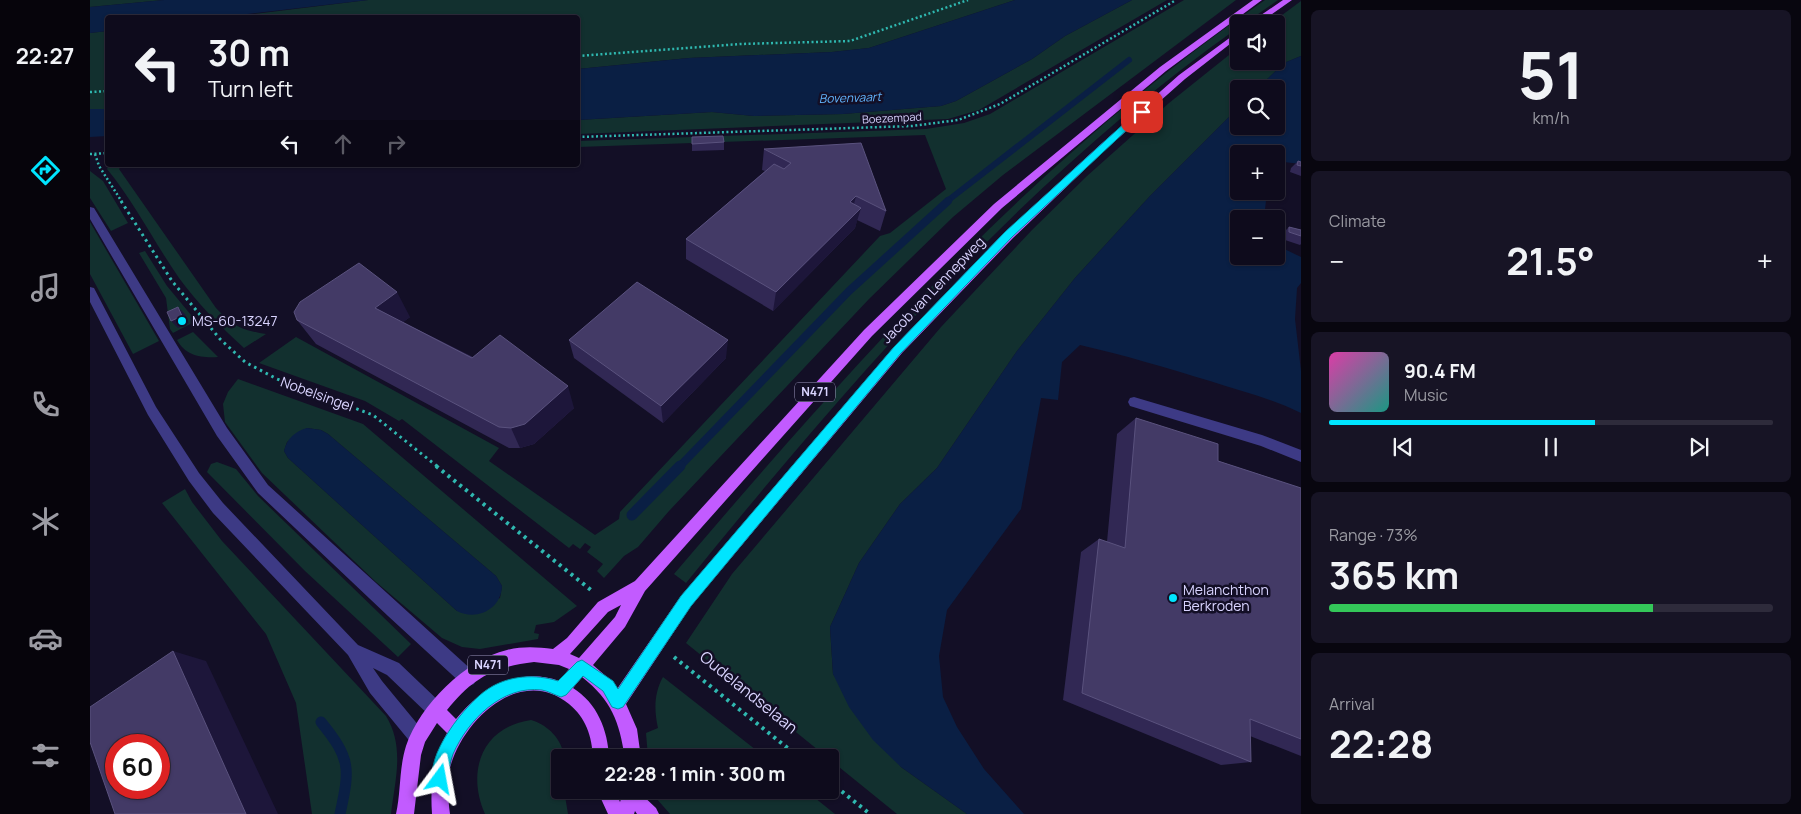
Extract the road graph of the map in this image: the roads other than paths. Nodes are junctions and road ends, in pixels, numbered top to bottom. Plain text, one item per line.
1 (1258, 0) edge
2 (1288, 0) edge
3 (1266, 15) edge
4 (1230, 41) edge
5 (90, 210) edge
6 (90, 291) edge
7 (1134, 402) dead end
8 (1301, 456) edge
9 (640, 586) junction
10 (353, 650) junction
11 (556, 656) junction
12 (582, 667) junction
13 (468, 678) junction
14 (561, 690) junction
15 (618, 702) junction
16 (436, 711) junction
17 (457, 732) junction
18 (418, 738) junction
19 (600, 749) edge
20 (632, 749) edge
21 (610, 799) edge
22 (631, 799) edge
23 (638, 799) edge
24 (405, 814) edge
25 (441, 814) edge
26 (617, 814) edge
27 (625, 814) edge
28 (650, 814) edge

1 - 9 main road, Jacob van Lennepweg / N471
2 - 3 main road
4 - 15 main road, Jacob van Lennepweg / N471
5 - 13 street
6 - 10 street
7 - 8 street
9 - 11 main road, Jacob van Lennepweg / N471
9 - 12 main road, Jacob van Lennepweg / N471
10 - 16 street
10 - 18 street
11 - 12 main road, N471
11 - 13 main road, N471
12 - 14 main road, N471
12 - 15 main road, N471
13 - 16 main road, N471
14 - 17 main road, N471
14 - 19 main road, N471
15 - 20 main road, N471
16 - 17 main road
16 - 18 main road, N471
17 - 25 main road, N471
18 - 24 main road, N471
21 - 26 main road
22 - 27 main road
23 - 28 main road

